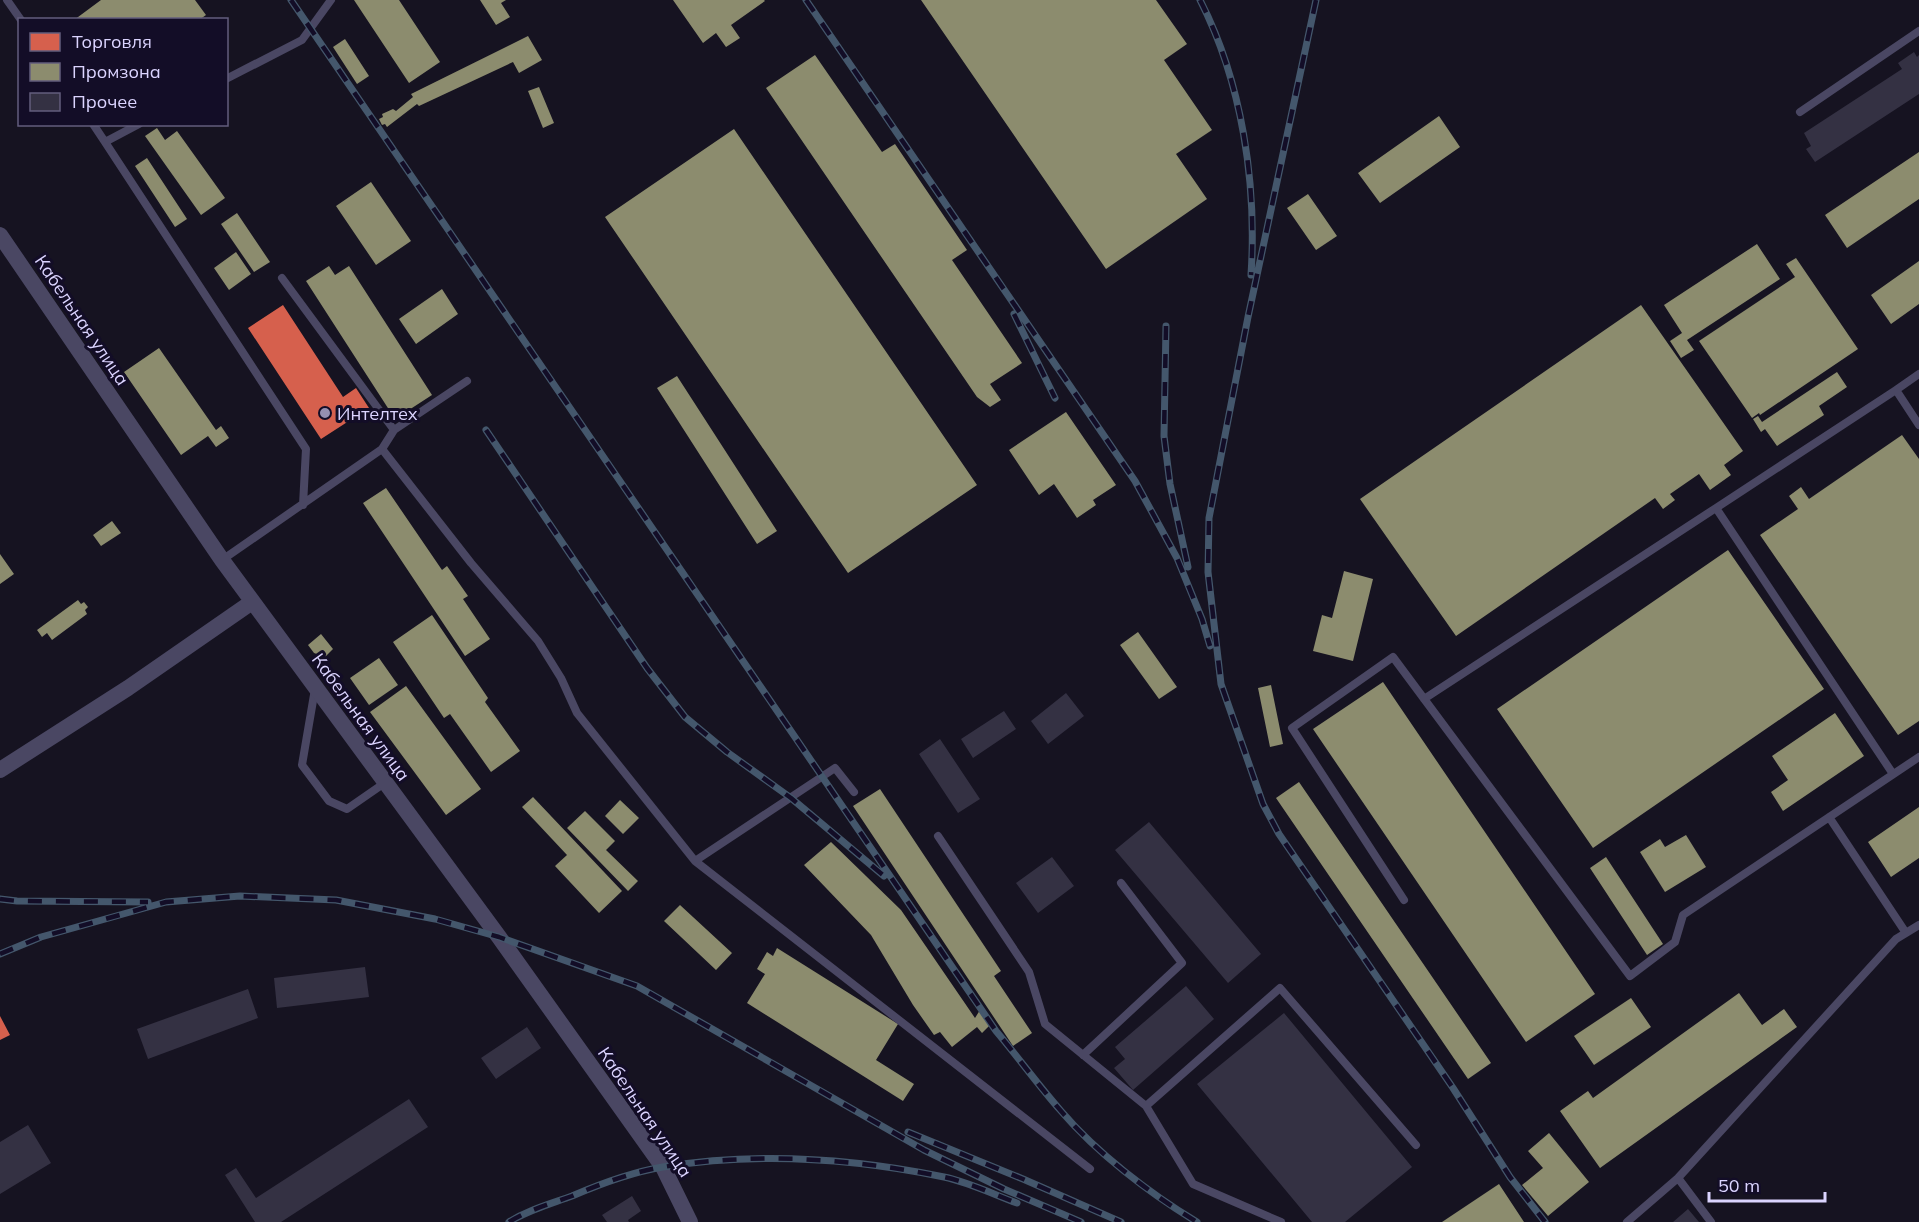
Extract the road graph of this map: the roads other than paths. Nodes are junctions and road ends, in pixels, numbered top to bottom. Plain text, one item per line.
1 (7, 0) edge
2 (331, 0) edge
3 (20, 18) edge
4 (1919, 31) edge
5 (228, 78) edge
6 (1800, 112) dead end
7 (94, 126) edge
8 (135, 126) edge
9 (105, 142) junction
10 (0, 235) edge
11 (282, 278) dead end
12 (1919, 374) edge
13 (467, 381) dead end
14 (1896, 390) junction
15 (1919, 425) edge
16 (394, 430) junction
17 (382, 449) junction
18 (303, 505) junction
19 (1716, 508) junction
20 (222, 560) junction
21 (252, 602) junction
22 (315, 687) junction
23 (1424, 699) junction
24 (1919, 757) edge
25 (0, 770) edge
26 (1893, 774) junction
27 (386, 782) junction
28 (854, 792) dead end
29 (1829, 817) junction
30 (938, 836) dead end
31 (695, 861) junction
32 (1121, 883) dead end
33 (1404, 900) dead end
34 (1919, 925) edge
35 (1906, 933) junction
36 (1083, 1055) junction
37 (1146, 1106) junction
38 (1416, 1145) dead end
39 (1089, 1169) dead end
40 (1678, 1178) junction
41 (690, 1222) edge
42 (1281, 1222) edge
43 (1627, 1222) edge
44 (1711, 1222) edge

1 - 3 lane
2 - 5 lane
4 - 6 lane
7 - 9 lane
8 - 9 lane
9 - 18 lane
10 - 20 street, Кабельная улица
11 - 16 lane
12 - 14 lane
13 - 16 lane
14 - 15 lane
14 - 19 lane
16 - 17 lane
17 - 18 lane
17 - 31 lane
18 - 20 lane
19 - 23 lane
19 - 26 lane
20 - 21 street, Кабельная улица
21 - 22 street, Кабельная улица
21 - 25 street
22 - 27 street, Кабельная улица
22 - 27 lane
23 - 29 lane
23 - 33 lane
24 - 26 lane
26 - 29 lane
27 - 41 street, Кабельная улица
28 - 31 lane
29 - 35 lane
30 - 36 lane
31 - 39 lane
32 - 36 lane
34 - 35 lane
35 - 40 lane
36 - 37 lane
37 - 38 lane
37 - 42 lane
40 - 43 lane
40 - 44 lane

